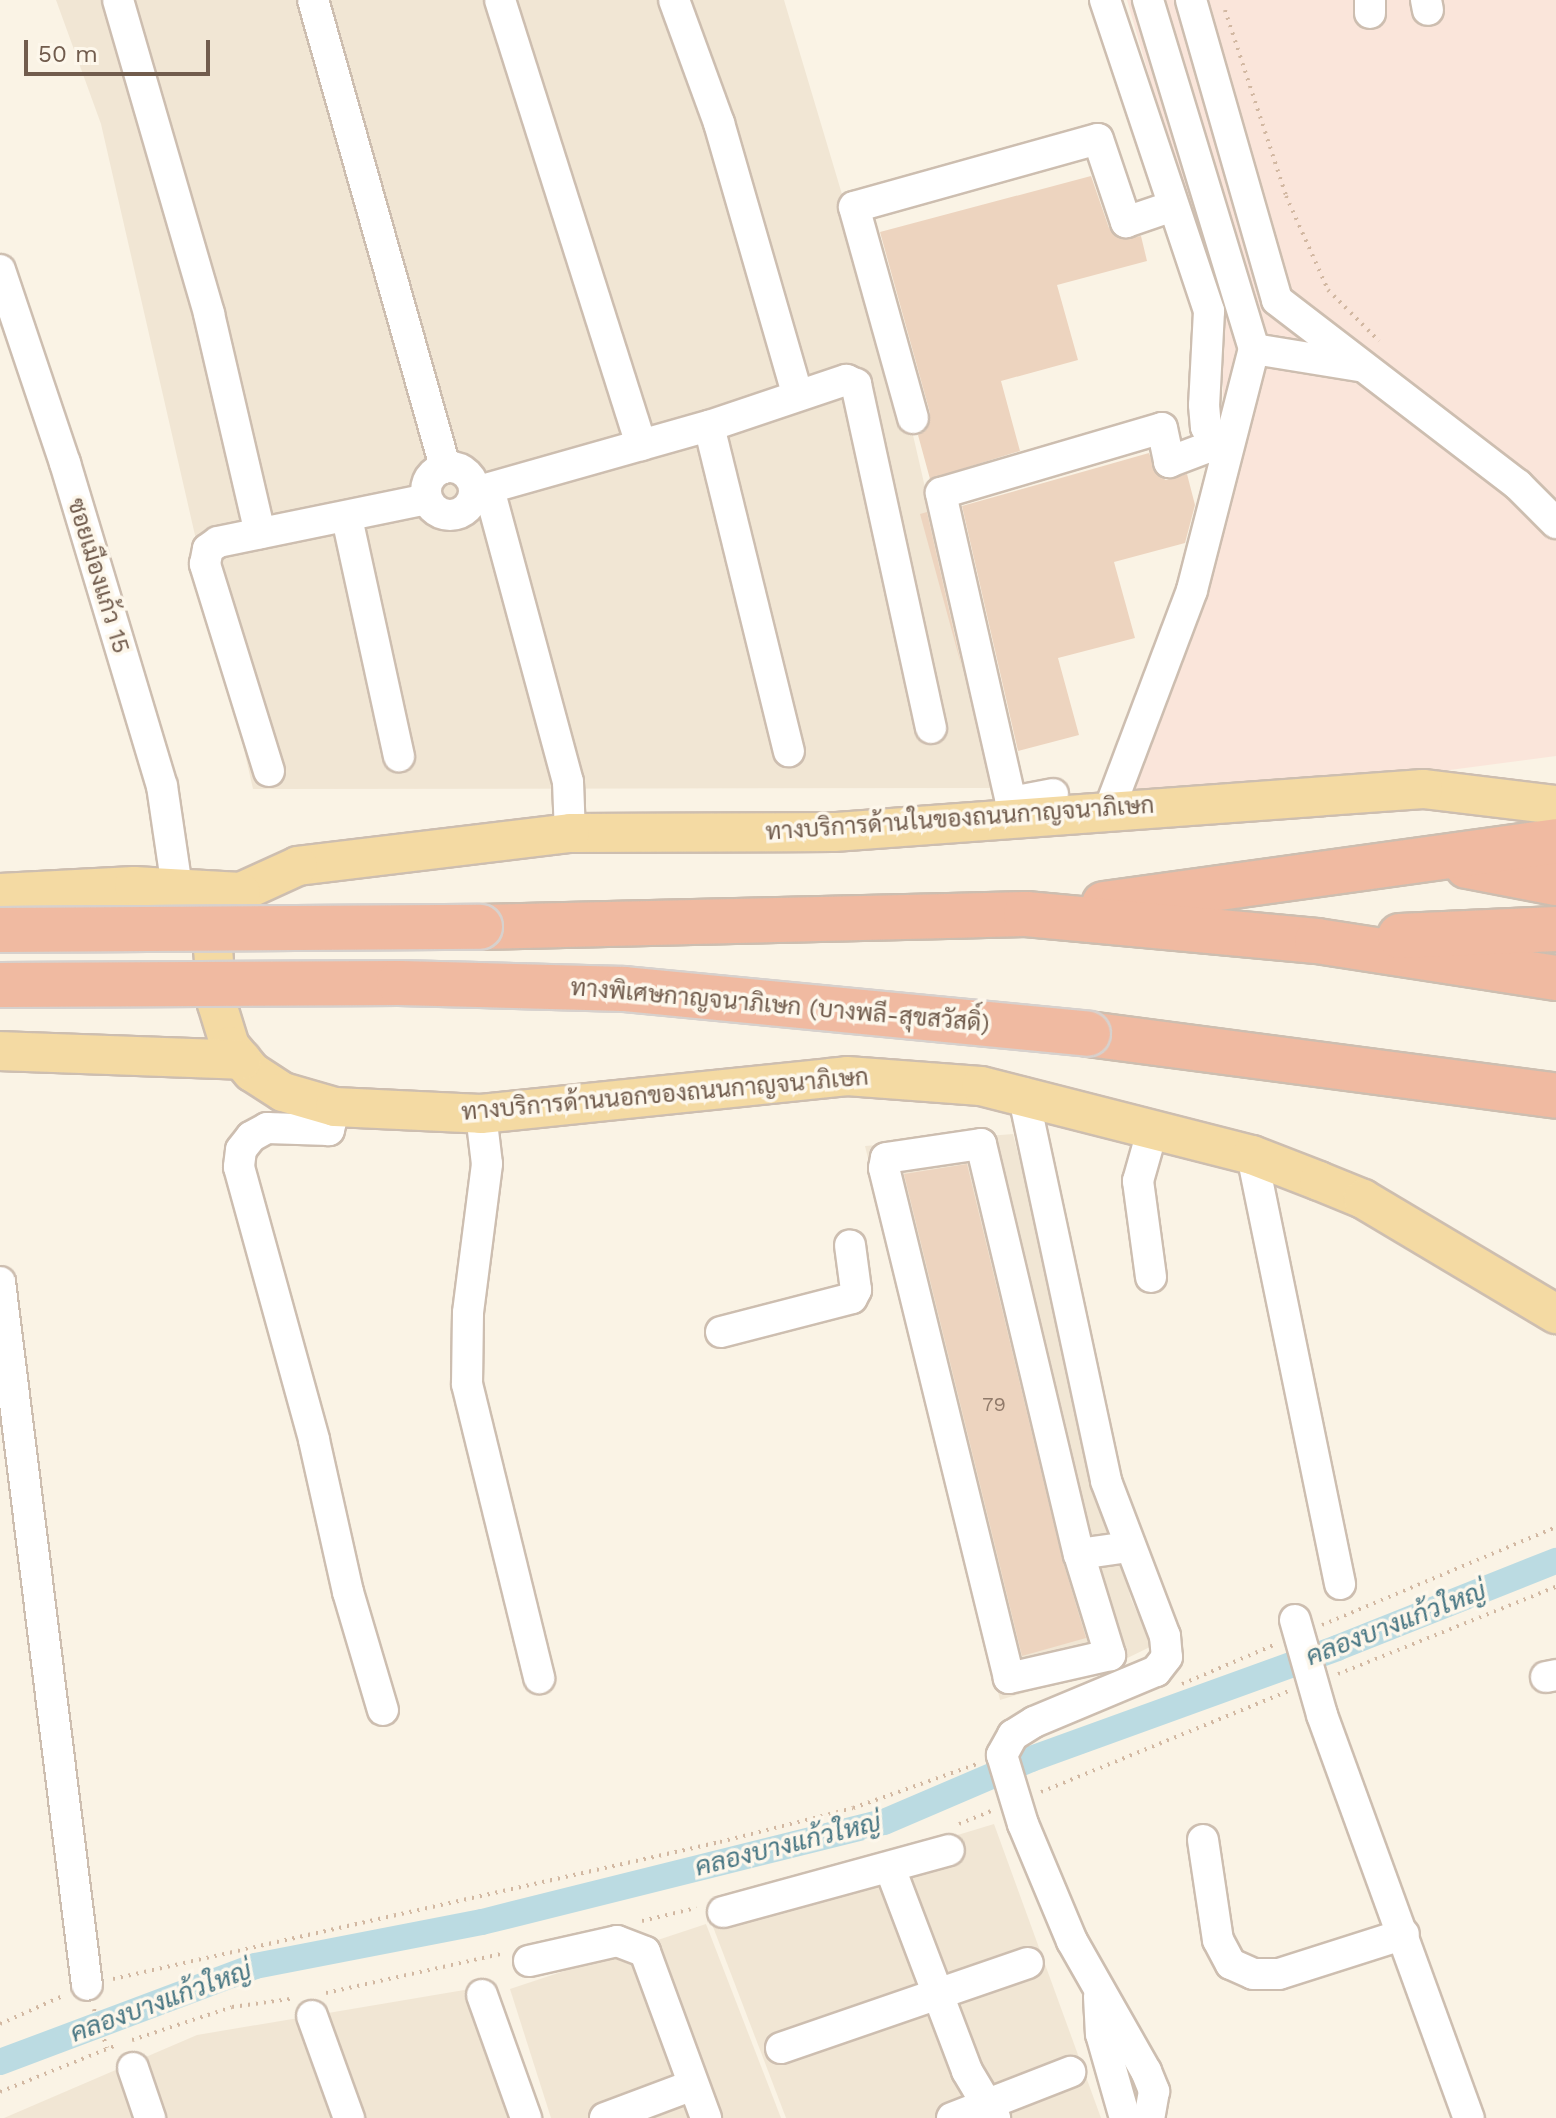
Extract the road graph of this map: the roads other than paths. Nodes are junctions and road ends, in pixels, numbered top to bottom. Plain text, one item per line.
1 (118, 0) edge
2 (313, 0) edge
3 (500, 0) edge
4 (674, 0) edge
5 (1105, 0) edge
6 (1148, 0) edge
7 (1191, 0) edge
8 (1160, 38) junction
9 (1119, 50) junction
10 (1173, 206) junction
11 (0, 270) edge
12 (1277, 300) junction
13 (1243, 310) junction
14 (10, 335) edge
15 (1254, 349) junction
16 (1373, 355) junction
17 (797, 394) junction
18 (913, 418) dead end
19 (709, 426) junction
20 (641, 445) junction
21 (1220, 453) junction
22 (445, 468) junction
23 (482, 491) junction
24 (427, 499) junction
25 (347, 518) junction
26 (1556, 523) edge
27 (260, 533) junction
28 (931, 728) dead end
29 (789, 751) dead end
30 (399, 756) dead end
31 (269, 771) dead end
32 (1053, 794) dead end
33 (1556, 805) edge
34 (1109, 810) junction
35 (570, 833) junction
36 (1556, 841) edge
37 (1437, 861) junction
38 (1556, 883) edge
39 (177, 887) junction
40 (241, 892) junction
41 (0, 893) edge
42 (1026, 914) junction
43 (1556, 929) edge
44 (0, 930) edge
45 (1317, 941) junction
46 (1556, 978) edge
47 (0, 985) edge
48 (0, 1051) edge
49 (242, 1060) junction
50 (1023, 1093) junction
51 (1556, 1096) edge
52 (335, 1107) junction
53 (481, 1114) junction
54 (1153, 1128) junction
55 (1252, 1155) junction
56 (850, 1245) dead end
57 (1151, 1277) dead end
58 (0, 1282) edge
59 (1556, 1314) edge
60 (721, 1332) dead end
61 (1128, 1547) junction
62 (1079, 1554) junction
63 (1340, 1584) dead end
64 (1297, 1627) road end
65 (539, 1678) dead end
66 (383, 1710) dead end
67 (947, 1840) road end
68 (1203, 1840) dead end
69 (890, 1868) junction
70 (711, 1910) road end
71 (1404, 1934) junction
72 (523, 1956) road end
73 (1028, 1963) dead end
74 (87, 1985) road end
75 (482, 1995) dead end
76 (1099, 1995) junction
77 (938, 1997) junction
78 (313, 2002) road end
79 (781, 2048) dead end
80 (133, 2068) dead end
81 (1070, 2072) dead end
82 (693, 2085) junction
83 (974, 2114) edge
84 (150, 2118) edge
85 (349, 2118) edge
86 (526, 2118) edge
87 (605, 2118) edge
88 (706, 2118) edge
89 (1125, 2118) edge
90 (1149, 2118) edge
91 (1469, 2118) edge

1 - 27 street
2 - 22 street
3 - 20 street
4 - 17 street
5 - 9 street
6 - 8 street
7 - 12 street
8 - 9 street
8 - 13 street
9 - 10 street
10 - 18 street
10 - 21 street
11 - 14 street, ซอยเมืองแก้ว 15
12 - 13 street
12 - 16 street
13 - 15 street
14 - 39 street, ซอยเมืองแก้ว 15
15 - 16 street
15 - 21 street
16 - 26 street
17 - 19 street
17 - 28 street
19 - 20 street
19 - 29 street
20 - 23 street
21 - 32 street
21 - 34 street
22 - 23 street
22 - 24 street
23 - 24 street
23 - 35 street
24 - 25 street
25 - 27 street
25 - 30 street
27 - 31 street
33 - 34 main road, ทางบริการด้านในของถนนกาญจนาภิเษก
34 - 35 main road, ทางบริการด้านในของถนนกาญจนาภิเษก
35 - 40 main road, ทางบริการด้านในของถนนกาญจนาภิเษก
36 - 37 highway
37 - 38 highway
37 - 42 highway
39 - 40 main road
39 - 41 main road
40 - 49 main road, ทางบริการด้านนอกของถนนกาญจนาภิเษก
42 - 44 highway, bridge
42 - 45 highway
43 - 45 highway
45 - 46 highway
47 - 51 highway, ทางพิเศษกาญจนาภิเษก (บางพลี-สุขสวัสดิ์), bridge
48 - 49 main road
49 - 52 main road, ทางบริการด้านนอกของถนนกาญจนาภิเษก
50 - 53 main road, ทางบริการด้านนอกของถนนกาญจนาภิเษก
50 - 54 main road, ทางบริการด้านนอกของถนนกาญจนาภิเษก
50 - 61 street
52 - 53 main road, ทางบริการด้านนอกของถนนกาญจนาภิเษก
52 - 66 street
53 - 65 street
54 - 55 main road, ทางบริการด้านนอกของถนนกาญจนาภิเษก
54 - 57 street
55 - 59 main road, ทางบริการด้านนอกของถนนกาญจนาภิเษก
55 - 63 street
56 - 60 street
58 - 74 street
61 - 62 street
61 - 76 street
62 - 62 street
64 - 71 street
67 - 69 street
68 - 71 street
69 - 70 street
69 - 77 street
71 - 91 street
72 - 82 street
73 - 77 street
75 - 86 street
76 - 89 street
76 - 90 street
77 - 79 street
77 - 83 street
78 - 85 street
80 - 84 street
81 - 83 street
82 - 87 street
82 - 88 street

